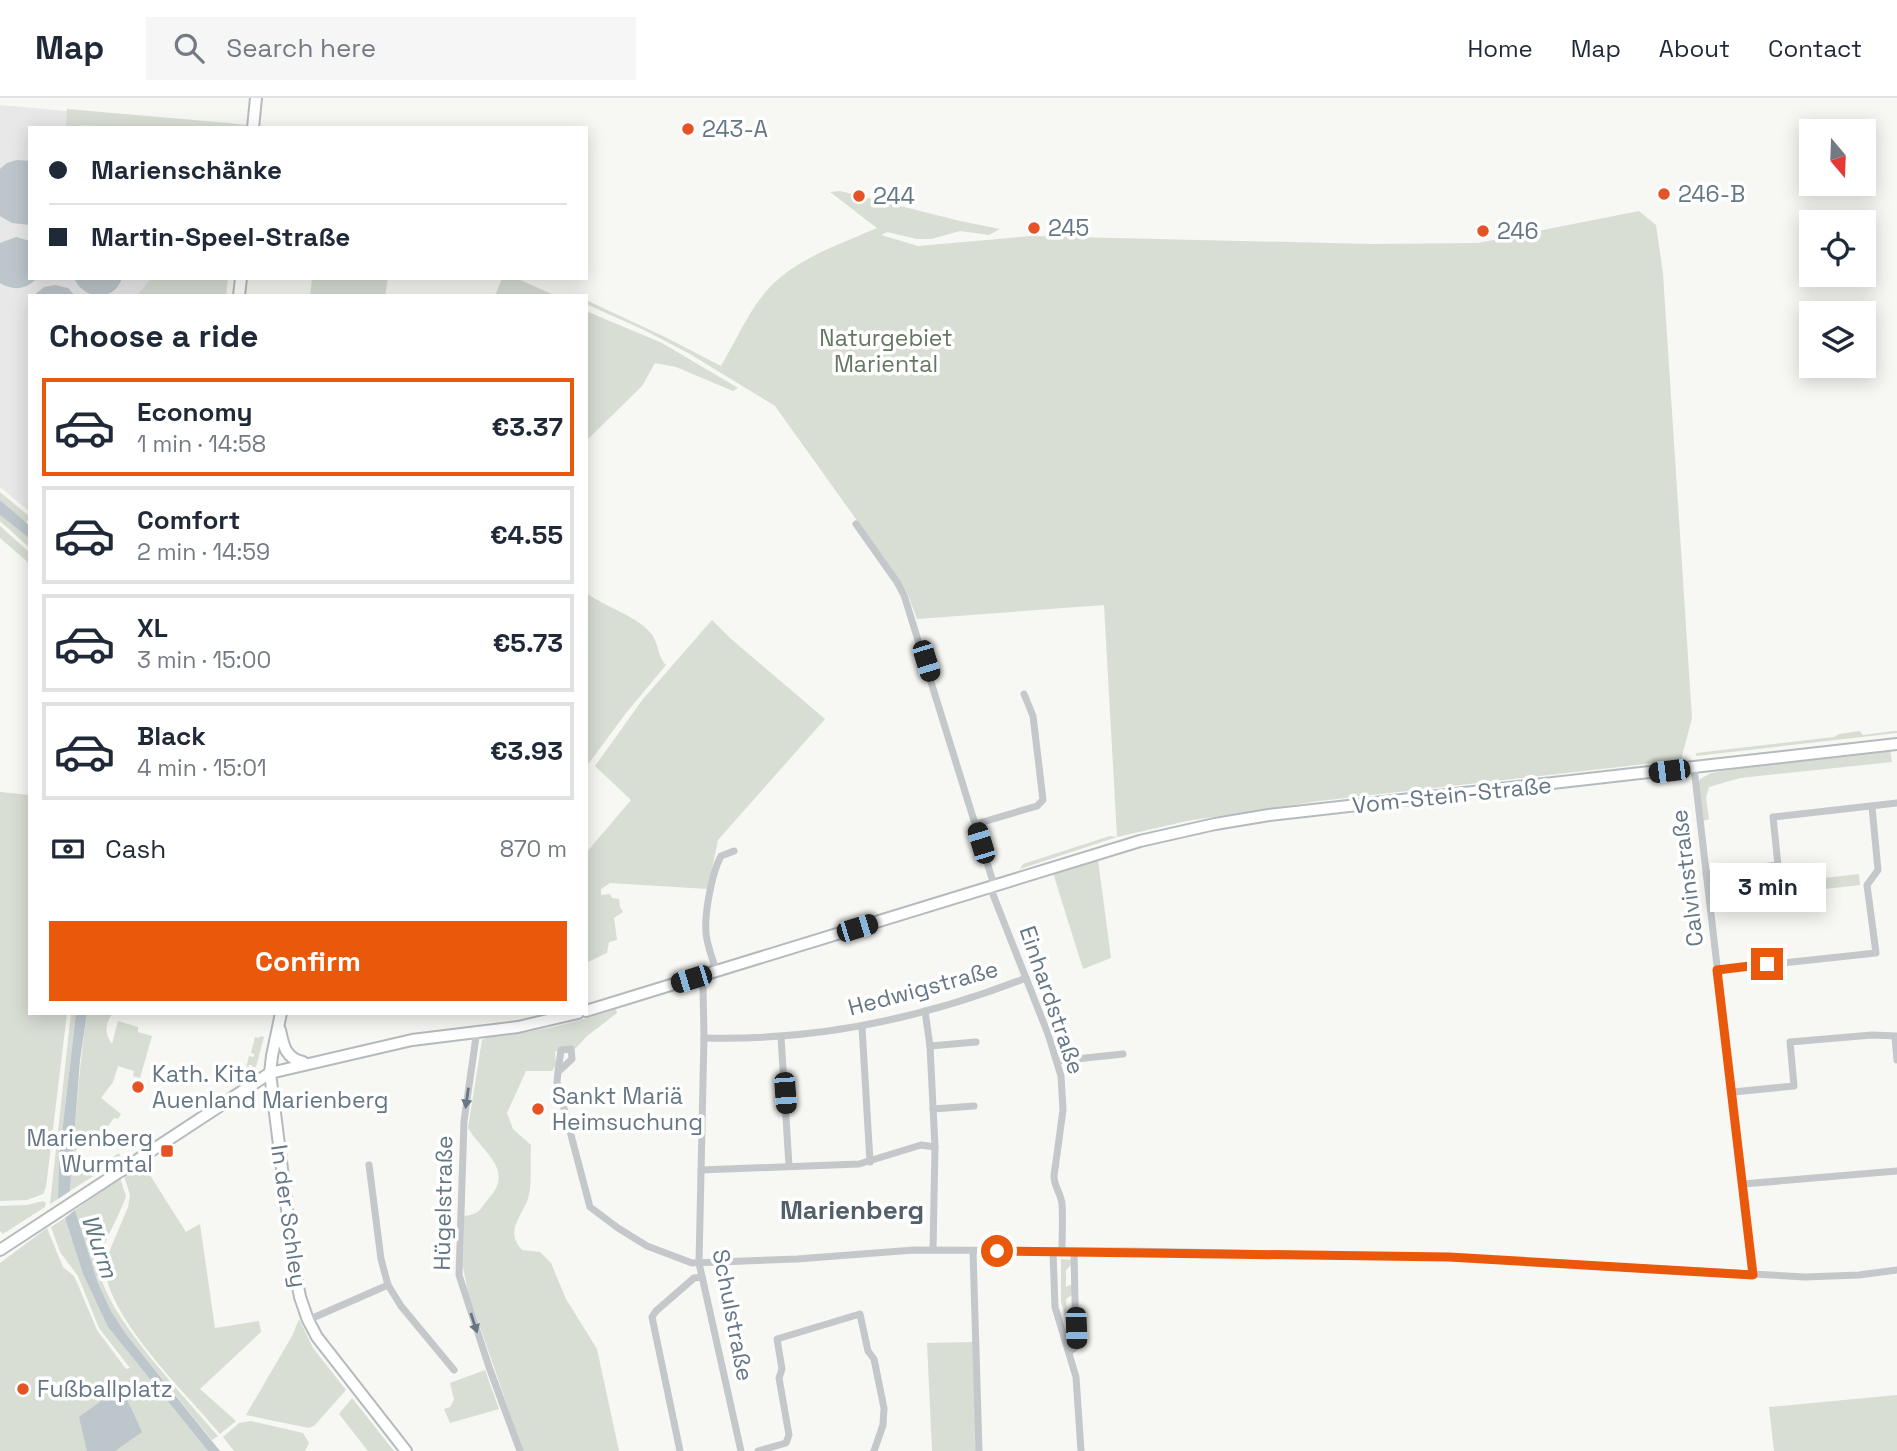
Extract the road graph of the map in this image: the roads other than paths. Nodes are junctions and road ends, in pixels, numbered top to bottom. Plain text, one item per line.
1 (256, 98) edge
2 (253, 126) edge
3 (856, 524) dead end
4 (1024, 694) dead end
5 (1897, 744) edge
6 (1694, 768) junction
7 (1897, 803) edge
8 (1872, 807) junction
9 (976, 824) junction
10 (734, 851) dead end
11 (1779, 865) junction
12 (1706, 874) junction
13 (992, 886) junction
14 (1781, 890) dead end
15 (1717, 970) junction
16 (716, 971) junction
17 (699, 977) junction
18 (1026, 978) junction
19 (588, 1010) edge
20 (925, 1011) junction
21 (569, 1015) edge
22 (280, 1018) edge
23 (862, 1027) junction
24 (477, 1030) junction
25 (1896, 1036) edge
26 (781, 1037) junction
27 (704, 1038) junction
28 (976, 1042) dead end
29 (930, 1046) junction
30 (1123, 1054) dead end
31 (1897, 1060) edge
32 (1058, 1061) junction
33 (312, 1062) junction
34 (558, 1072) dead end
35 (271, 1073) junction
36 (1733, 1093) junction
37 (974, 1106) dead end
38 (933, 1109) junction
39 (935, 1147) junction
40 (870, 1162) junction
41 (369, 1166) dead end
42 (789, 1166) junction
43 (701, 1170) junction
44 (1897, 1171) edge
45 (1743, 1184) junction
46 (0, 1250) edge
47 (933, 1250) junction
48 (973, 1251) junction
49 (1058, 1252) junction
50 (1074, 1252) junction
51 (699, 1264) junction
52 (1897, 1269) edge
53 (1753, 1275) junction
54 (702, 1277) junction
55 (388, 1285) junction
56 (308, 1320) junction
57 (1069, 1352) junction
58 (454, 1370) dead end
59 (406, 1451) edge
60 (520, 1451) edge
61 (680, 1451) edge
62 (741, 1451) edge
63 (758, 1451) edge
64 (874, 1451) edge
65 (979, 1451) edge
66 (1081, 1451) edge

1 - 2 main road
3 - 9 street, Einhardstraße
4 - 9 street
5 - 6 main road, Vom-Stein-Straße
6 - 12 street, Calvinstraße
6 - 13 main road, Vom-Stein-Straße
7 - 8 street
8 - 11 street
8 - 15 street
9 - 13 street, Einhardstraße
10 - 16 street
11 - 12 street
11 - 14 street
12 - 15 street, Calvinstraße
13 - 16 main road, Vom-Stein-Straße
13 - 18 street, Einhardstraße
15 - 36 street, Calvinstraße
16 - 17 main road, Vom-Stein-Straße
17 - 19 main road, Vom-Stein-Straße
17 - 27 street, Schulstraße
18 - 20 street, Hedwigstraße
18 - 32 street, Einhardstraße
20 - 23 street, Hedwigstraße
20 - 29 street
21 - 24 main road
22 - 33 main road
22 - 35 main road, In der Schley
23 - 26 street, Hedwigstraße
23 - 40 street
24 - 33 main road
24 -> 60 street, Hügelstraße
25 - 31 street
25 - 36 street
26 - 27 street, Hedwigstraße
26 - 42 street
27 - 43 street, Schulstraße
28 - 29 street
29 - 38 street
30 - 32 street
32 - 49 street, Einhardstraße
33 - 35 main road
34 - 51 street
35 - 46 main road
35 - 56 main road, In der Schley
36 - 45 street, Calvinstraße
37 - 38 street
38 - 39 street
39 - 40 street
39 - 47 street
40 - 42 street
41 - 55 street
42 - 43 street
43 - 51 street, Schulstraße
44 - 45 street
45 - 53 street, Calvinstraße
47 - 48 street
47 - 51 street
48 - 49 street
48 - 65 street
49 - 50 street
49 - 57 street, Einhardstraße
50 - 53 street
50 - 57 street
51 - 54 street, Schulstraße
52 - 53 street
54 - 61 street
54 - 62 street, Schulstraße
55 - 56 street
55 - 58 street
56 - 59 main road, In der Schley
57 - 66 street, Einhardstraße
63 - 64 street

